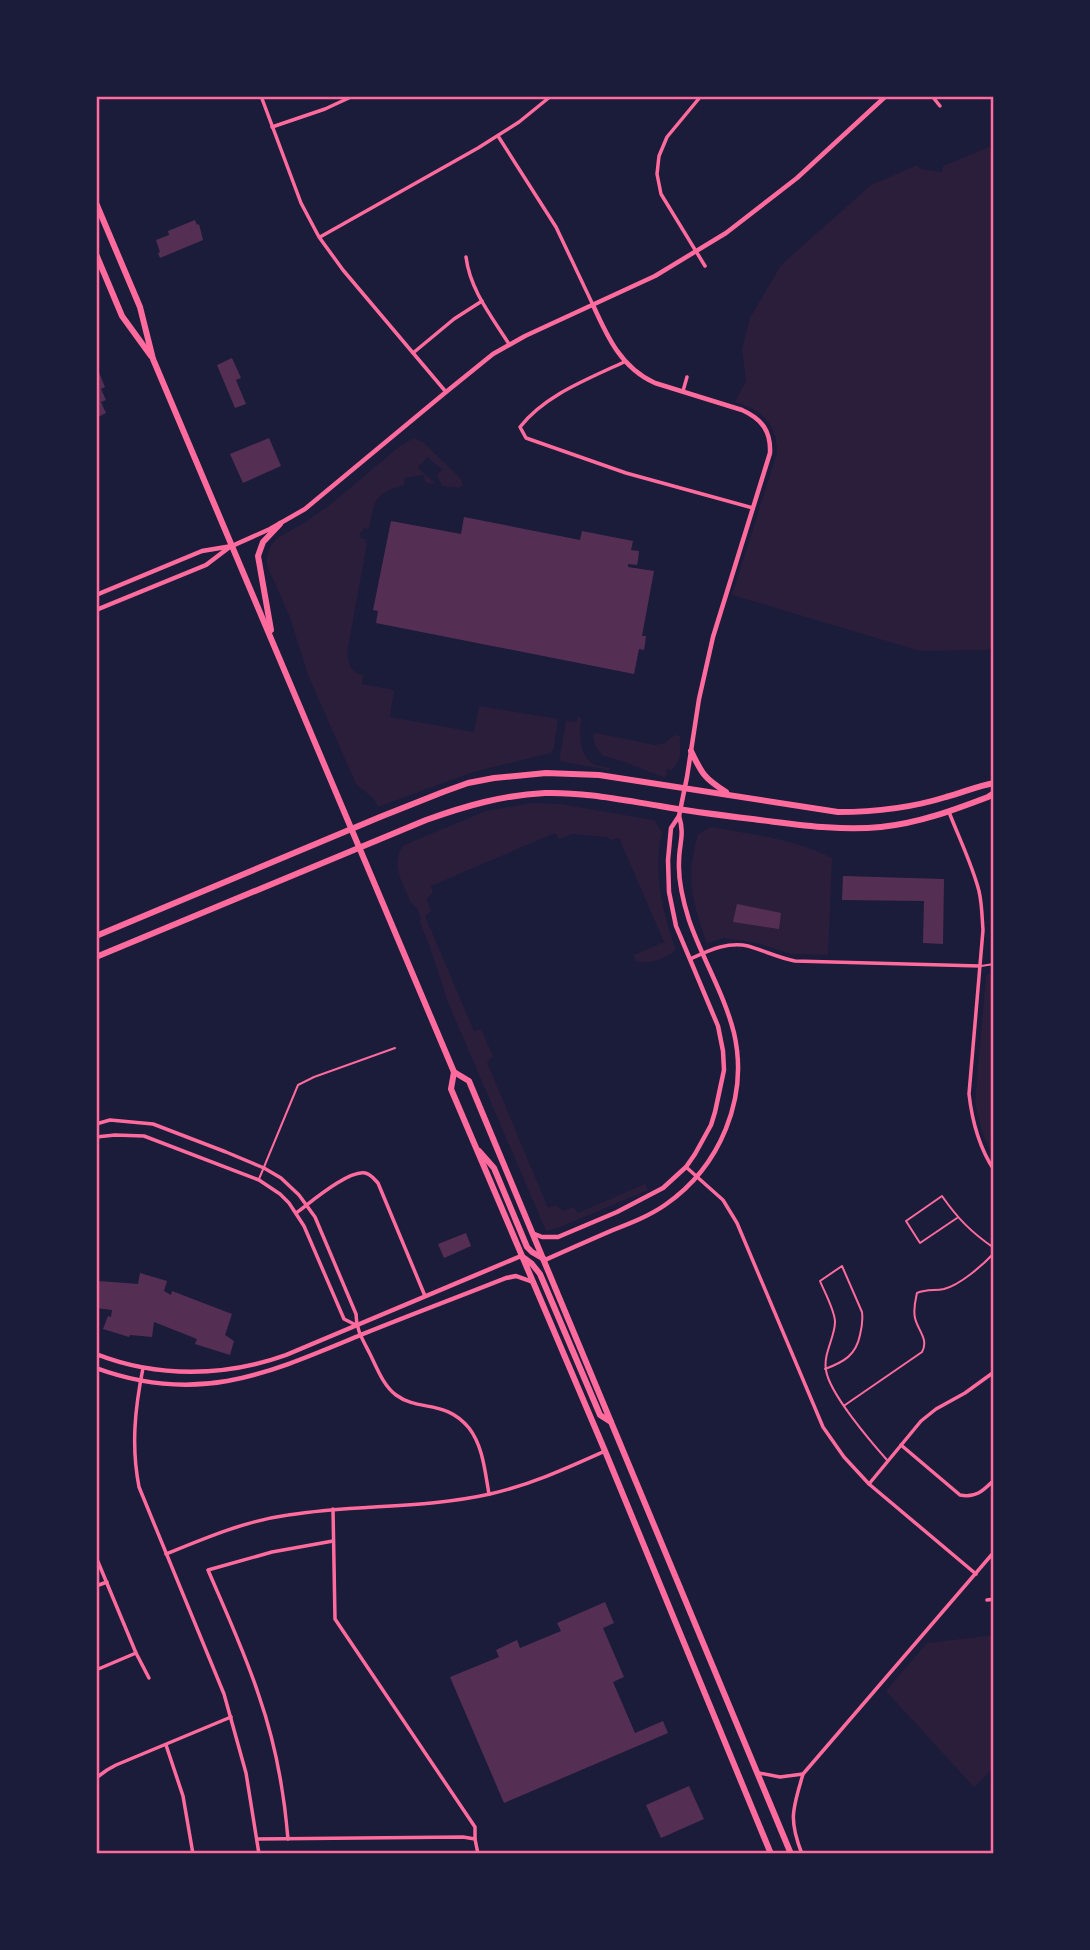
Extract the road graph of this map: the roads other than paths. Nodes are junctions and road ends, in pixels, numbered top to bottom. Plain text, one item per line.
1 (261, 96) edge
2 (353, 96) edge
3 (551, 96) edge
4 (701, 96) edge
5 (886, 96) edge
6 (932, 96) edge
7 (940, 106) dead end
8 (272, 127) junction
9 (498, 136) junction
10 (96, 203) edge
11 (319, 237) junction
12 (695, 252) junction
13 (96, 254) edge
14 (466, 257) dead end
15 (705, 266) dead end
16 (482, 300) junction
17 (593, 305) junction
18 (509, 344) junction
19 (413, 353) junction
20 (153, 359) junction
21 (624, 362) junction
22 (687, 377) dead end
23 (683, 391) junction
24 (446, 392) junction
25 (753, 508) junction
26 (280, 524) junction
27 (232, 545) junction
28 (96, 595) edge
29 (96, 610) edge
30 (274, 645) junction
31 (691, 751) junction
32 (994, 783) edge
33 (685, 788) junction
34 (994, 793) edge
35 (730, 795) junction
36 (949, 812) junction
37 (680, 813) junction
38 (352, 828) junction
39 (360, 849) junction
40 (96, 936) edge
41 (702, 953) junction
42 (96, 957) edge
43 (690, 959) junction
44 (994, 964) edge
45 (980, 966) junction
46 (395, 1048) dead end
47 (454, 1072) junction
48 (96, 1124) edge
49 (96, 1137) edge
50 (474, 1144) junction
51 (685, 1167) junction
52 (264, 1168) junction
53 (994, 1170) edge
54 (697, 1177) junction
55 (259, 1180) junction
56 (306, 1205) junction
57 (296, 1213) junction
58 (957, 1218) junction
59 (532, 1233) junction
60 (994, 1248) edge
61 (994, 1253) edge
62 (521, 1256) junction
63 (545, 1260) junction
64 (533, 1282) junction
65 (425, 1296) junction
66 (356, 1325) junction
67 (361, 1335) junction
68 (96, 1354) edge
69 (96, 1368) edge
70 (143, 1368) junction
71 (825, 1369) junction
72 (994, 1372) edge
73 (141, 1381) junction
74 (845, 1406) junction
75 (612, 1423) junction
76 (901, 1444) junction
77 (605, 1451) junction
78 (888, 1461) junction
79 (994, 1480) edge
80 (869, 1484) junction
81 (489, 1494) junction
82 (333, 1510) junction
83 (333, 1541) junction
84 (994, 1552) edge
85 (166, 1554) junction
86 (96, 1557) edge
87 (976, 1574) junction
88 (107, 1582) junction
89 (96, 1586) edge
90 (994, 1599) edge
91 (987, 1600) dead end
92 (136, 1653) junction
93 (96, 1670) edge
94 (149, 1678) dead end
95 (231, 1717) junction
96 (166, 1745) junction
97 (759, 1773) junction
98 (803, 1774) junction
99 (96, 1778) edge
100 (257, 1839) junction
101 (288, 1839) junction
102 (475, 1839) junction
103 (193, 1854) edge
104 (259, 1854) edge
105 (478, 1854) edge
106 (771, 1854) edge
107 (791, 1854) edge
108 (802, 1854) edge

1 - 8 street
2 - 8 street
3 - 9 street
4 - 12 street
5 - 12 street
6 - 7 street
8 - 11 street
9 - 11 street
9 - 17 street
10 - 20 highway
11 - 19 street
12 - 15 street
12 - 17 street
13 - 20 highway
14 - 16 street
16 - 18 street
16 - 19 street
17 - 18 street
17 - 21 street
18 - 24 street
19 - 24 street
20 - 27 highway
21 - 23 street
21 - 25 street
22 - 23 street
23 - 25 street
24 - 26 street
25 - 31 street
26 - 27 street
26 - 30 highway
27 - 28 street
27 - 29 street
27 - 30 highway
30 - 38 highway
31 - 33 street
31 - 35 highway
32 - 35 highway
33 - 35 highway
33 - 37 street
33 - 38 highway
34 - 36 highway
36 - 37 highway
36 - 45 street
37 - 39 highway
37 - 41 street
37 - 43 street
38 - 39 highway
38 - 40 highway
39 - 42 highway
39 - 47 highway
41 - 43 street
41 - 45 street
41 - 54 street
43 - 51 street
44 - 45 lane
45 - 53 street
46 - 52 lane
47 - 50 highway
47 - 59 highway
48 - 52 street
49 - 55 street
50 - 62 highway
50 - 63 highway
51 - 54 street
51 - 59 street
52 - 55 lane
52 - 56 street
54 - 63 street
54 - 80 street
55 - 57 street
56 - 57 street
56 - 65 street
56 - 66 street
57 - 66 street
58 - 58 lane
58 - 60 lane
59 - 63 highway
61 - 74 lane
62 - 64 highway
62 - 65 street
62 - 75 highway
63 - 75 highway
64 - 67 street
64 - 77 highway
65 - 66 street
66 - 67 street
66 - 70 street
67 - 73 street
67 - 81 street
68 - 70 street
69 - 73 street
70 - 73 street
71 - 71 lane
71 - 74 lane
72 - 76 street
73 - 85 street
74 - 78 lane
75 - 97 highway
76 - 78 street
76 - 79 street
77 - 81 street
77 - 106 highway
78 - 80 street
80 - 87 street
81 - 82 street
82 - 83 street
82 - 85 street
83 - 101 street
83 - 102 street
84 - 87 street
85 - 95 street
86 - 88 street
87 - 98 street
88 - 89 street
88 - 92 street
90 - 91 street
92 - 93 street
92 - 94 street
95 - 96 street
95 - 100 street
96 - 99 street
96 - 103 street
97 - 98 street
97 - 107 highway
98 - 108 street
100 - 101 street
100 - 104 street
101 - 102 street
102 - 105 street

